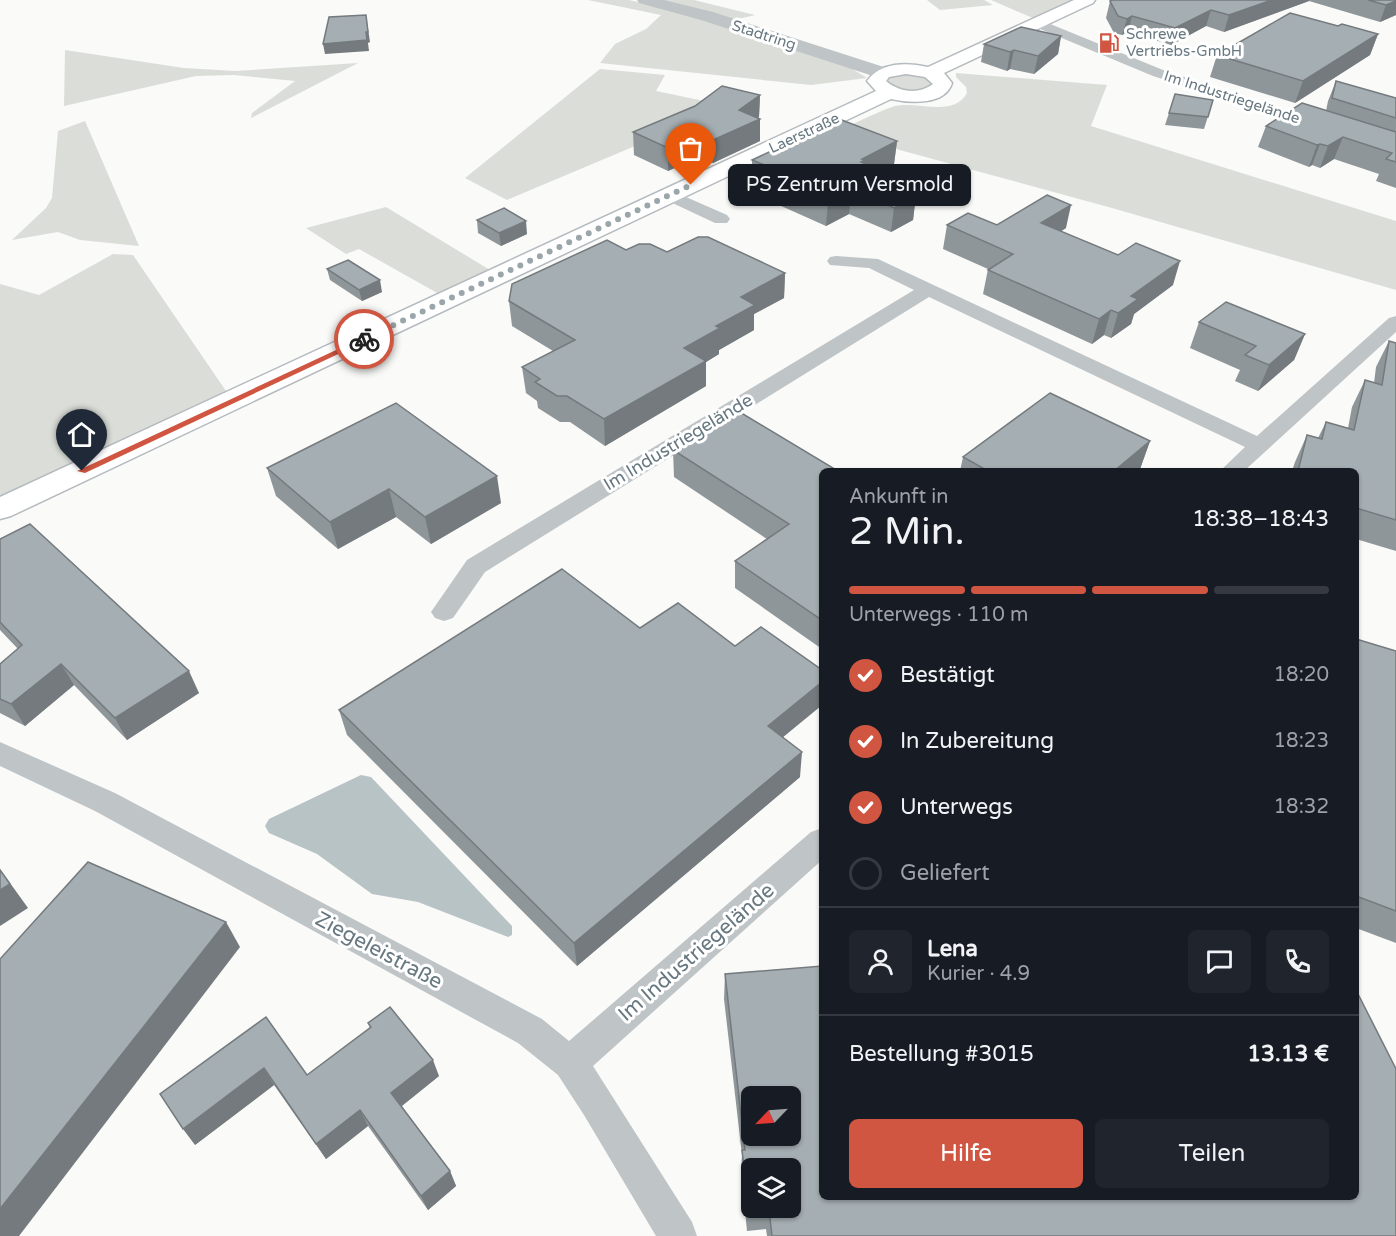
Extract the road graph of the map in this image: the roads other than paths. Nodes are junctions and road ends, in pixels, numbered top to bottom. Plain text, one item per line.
1 (645, 0) edge
2 (1087, 0) edge
3 (1038, 23) junction
4 (930, 73) junction
5 (886, 83) junction
6 (1329, 128) edge
7 (670, 195) junction
8 (721, 219) dead end
9 (836, 261) dead end
10 (929, 290) junction
11 (1396, 322) edge
12 (1259, 446) junction
13 (1234, 468) edge
14 (0, 509) edge
15 (444, 612) dead end
16 (0, 753) edge
17 (819, 844) edge
18 (570, 1064) junction
19 (678, 1236) edge

1 - 5 street, Stadtring
2 - 3 main road
3 - 4 main road
3 - 6 street, Im Industriegelände
4 - 5 main road
4 - 5 main road
5 - 7 main road, Laerstraße
7 - 8 street
7 - 14 main road, Laerstraße
9 - 10 street
10 - 12 street
10 - 15 street, Im Industriegelände
11 - 12 street
12 - 13 street
16 - 18 street, Ziegeleistraße
17 - 18 street, Im Industriegelände
18 - 19 street, Ziegeleistraße

